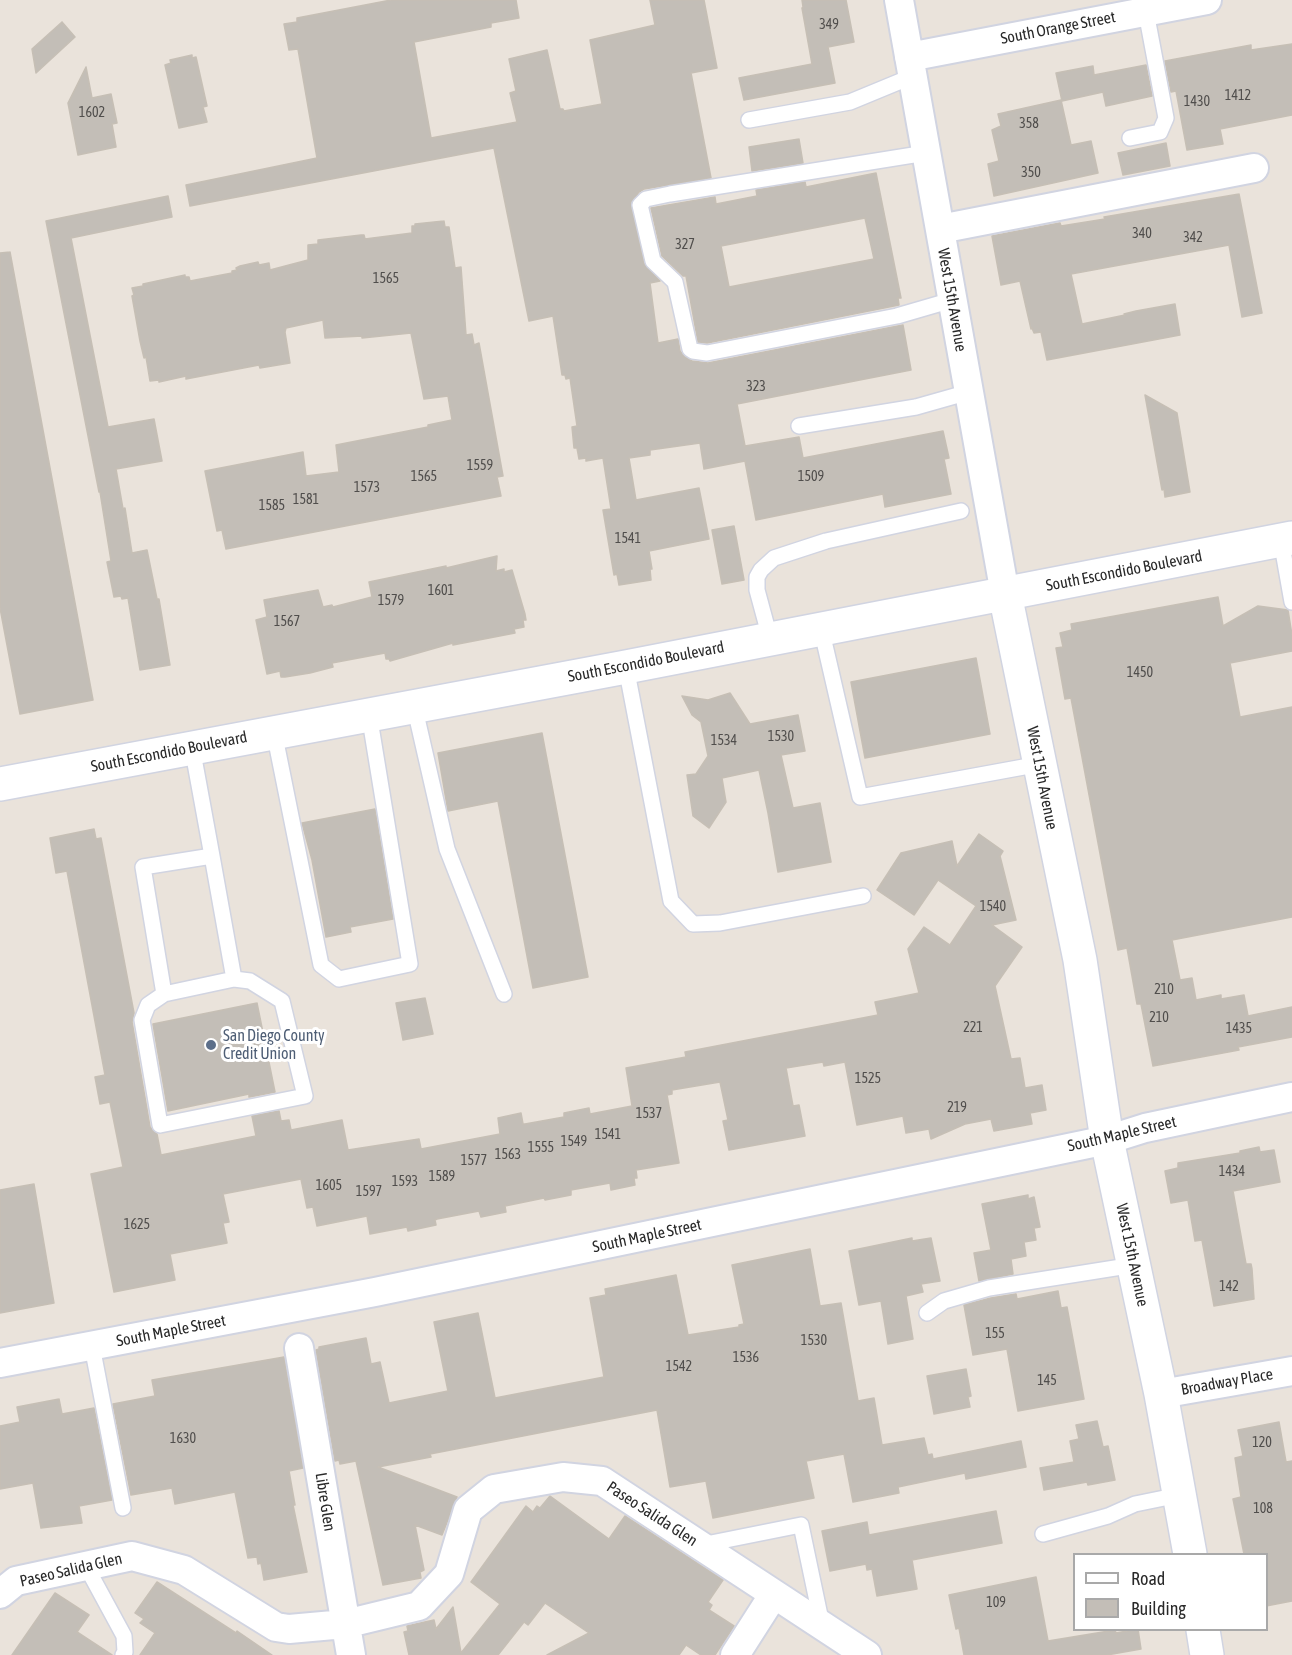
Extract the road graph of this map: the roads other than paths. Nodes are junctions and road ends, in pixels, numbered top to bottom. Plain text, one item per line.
1 (898, 0) edge
2 (1207, 0) edge
3 (1132, 9) edge
4 (911, 67) junction
5 (749, 120) dead end
6 (1130, 138) dead end
7 (926, 153) junction
8 (1254, 168) dead end
9 (940, 230) junction
10 (952, 300) junction
11 (969, 392) junction
12 (799, 426) dead end
13 (961, 511) dead end
14 (1287, 539) edge
15 (1005, 594) junction
16 (1292, 602) edge
17 (821, 628) junction
18 (770, 638) junction
19 (626, 667) junction
20 (414, 705) junction
21 (369, 714) junction
22 (274, 732) junction
23 (192, 747) junction
24 (1040, 765) junction
25 (0, 784) edge
26 (212, 856) junction
27 (863, 896) dead end
28 (234, 979) junction
29 (164, 993) junction
30 (504, 994) dead end
31 (1292, 1098) edge
32 (1107, 1140) junction
33 (1134, 1265) junction
34 (927, 1312) dead end
35 (92, 1346) junction
36 (299, 1348) dead end
37 (0, 1363) edge
38 (1292, 1371) edge
39 (1161, 1394) junction
40 (1179, 1495) junction
41 (123, 1508) dead end
42 (1042, 1534) dead end
43 (701, 1545) junction
44 (1190, 1553) edge
45 (86, 1566) junction
46 (0, 1594) edge
47 (774, 1594) junction
48 (345, 1624) junction
49 (822, 1625) junction
50 (1203, 1631) edge
51 (123, 1655) edge
52 (351, 1655) edge
53 (735, 1655) edge
54 (867, 1655) edge
55 (1208, 1655) edge

1 - 4 street, West 15th Avenue
2 - 3 street, South Orange Street
3 - 4 street, South Orange Street
3 - 6 lane
4 - 5 lane
4 - 7 street, West 15th Avenue
7 - 9 street, West 15th Avenue
7 - 10 lane
8 - 9 street
9 - 10 street, West 15th Avenue
10 - 11 street, West 15th Avenue
11 - 12 lane
11 - 15 street, West 15th Avenue
13 - 18 lane
14 - 15 main road, South Escondido Boulevard
14 - 16 lane
15 - 17 main road, South Escondido Boulevard
15 - 24 main road, West 15th Avenue
17 - 18 main road, South Escondido Boulevard
17 - 24 lane
18 - 19 main road, South Escondido Boulevard
19 - 20 main road, South Escondido Boulevard
19 - 27 lane
20 - 21 main road, South Escondido Boulevard
20 - 30 lane
21 - 22 main road, South Escondido Boulevard
21 - 22 lane
22 - 23 main road, South Escondido Boulevard
23 - 25 main road, South Escondido Boulevard
23 - 26 lane
24 - 32 main road, West 15th Avenue
26 - 28 lane
26 - 29 lane
28 - 29 lane
28 - 29 lane
31 - 32 street, South Maple Street
32 - 33 main road, West 15th Avenue
32 - 35 street, South Maple Street
33 - 34 lane
33 - 39 main road, West 15th Avenue
35 - 37 street, South Maple Street
35 - 41 lane
36 - 48 street, Libre Glen
38 - 39 street, Broadway Place
39 - 40 main road, West 15th Avenue
40 - 42 lane
40 - 44 main road, West 15th Avenue
43 - 47 street, Paseo Salida Glen
43 - 48 street, Paseo Salida Glen
43 - 49 lane
45 - 46 street, Paseo Salida Glen
45 - 48 street, Paseo Salida Glen
45 - 51 lane
47 - 49 street, Paseo Salida Glen
47 - 53 street
48 - 52 street, Libre Glen
49 - 54 street, Paseo Salida Glen
50 - 55 main road

